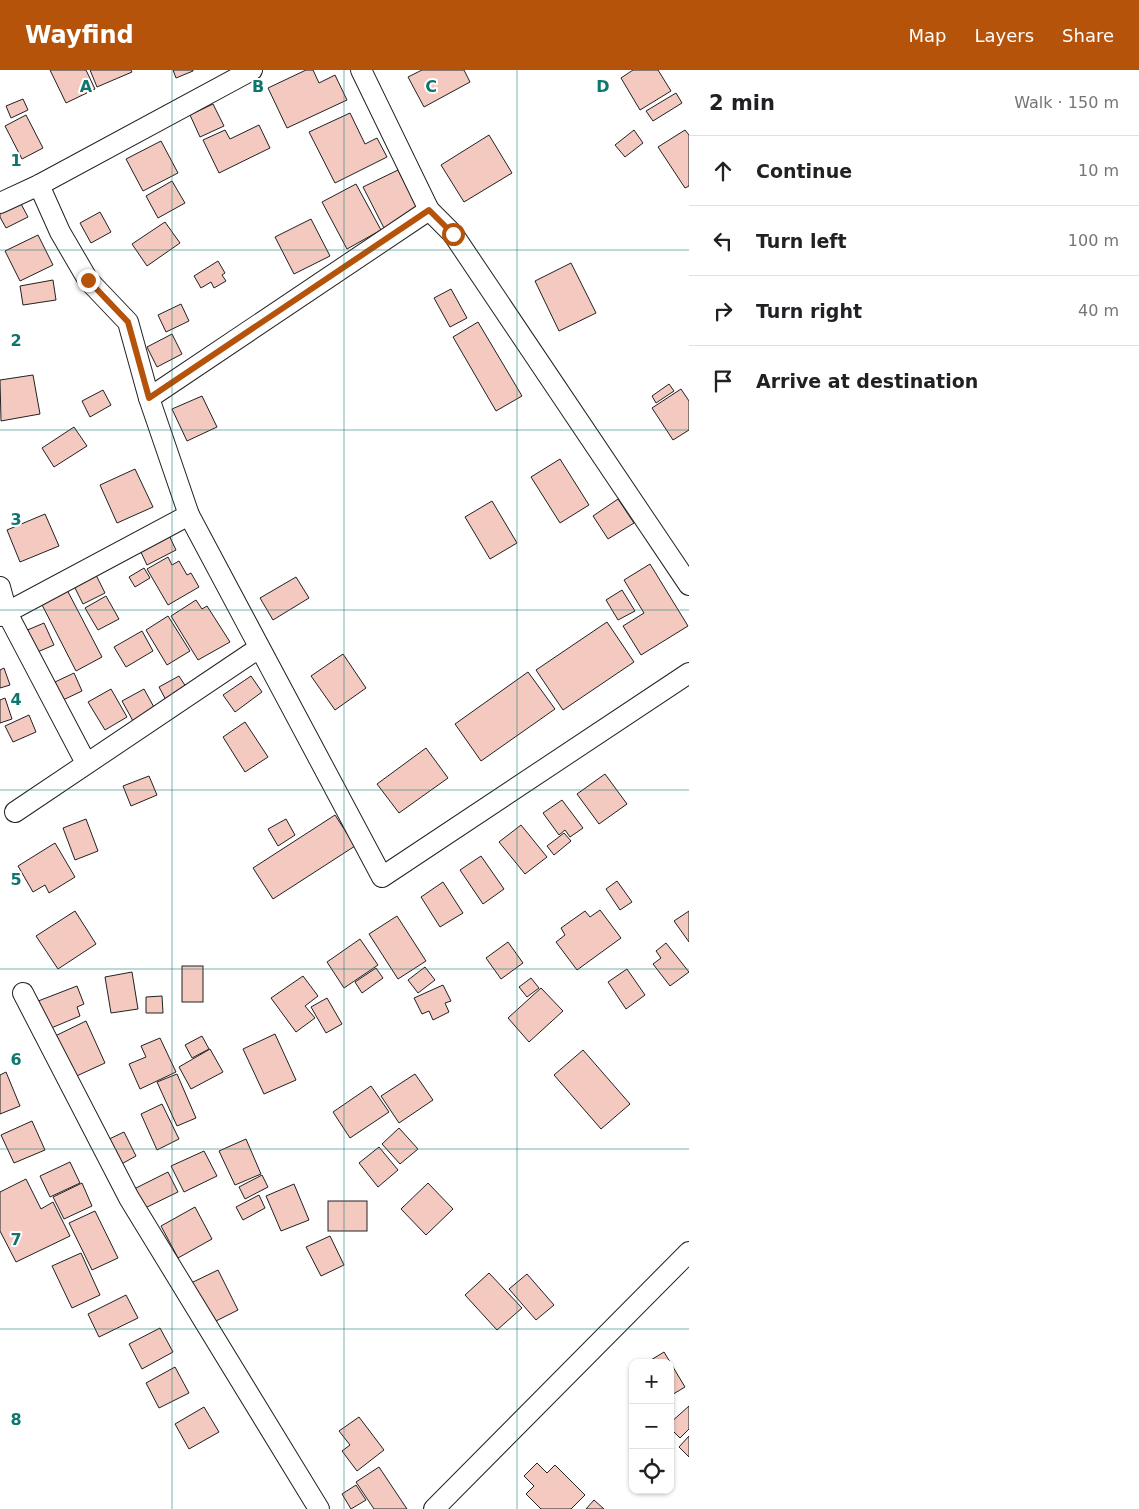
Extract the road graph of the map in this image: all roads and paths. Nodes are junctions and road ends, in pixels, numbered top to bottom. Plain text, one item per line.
1 (252, 70) edge
2 (361, 70) edge
3 (39, 185) junction
4 (0, 203) edge
5 (429, 210) junction
6 (149, 398) junction
7 (189, 515) junction
8 (689, 585) edge
9 (0, 587) edge
10 (4, 614) edge
11 (259, 648) junction
12 (689, 673) edge
13 (86, 763) junction
14 (15, 812) dead end
15 (23, 993) dead end
16 (689, 1252) edge
17 (319, 1509) edge
18 (434, 1509) edge

1 - 3 street
2 - 5 street
3 - 4 street
3 - 6 street
5 - 6 street
5 - 8 street
6 - 7 street
7 - 10 street
7 - 11 street
9 - 10 street
10 - 13 street
11 - 12 street
11 - 13 street
13 - 14 street
15 - 17 street
16 - 18 street

